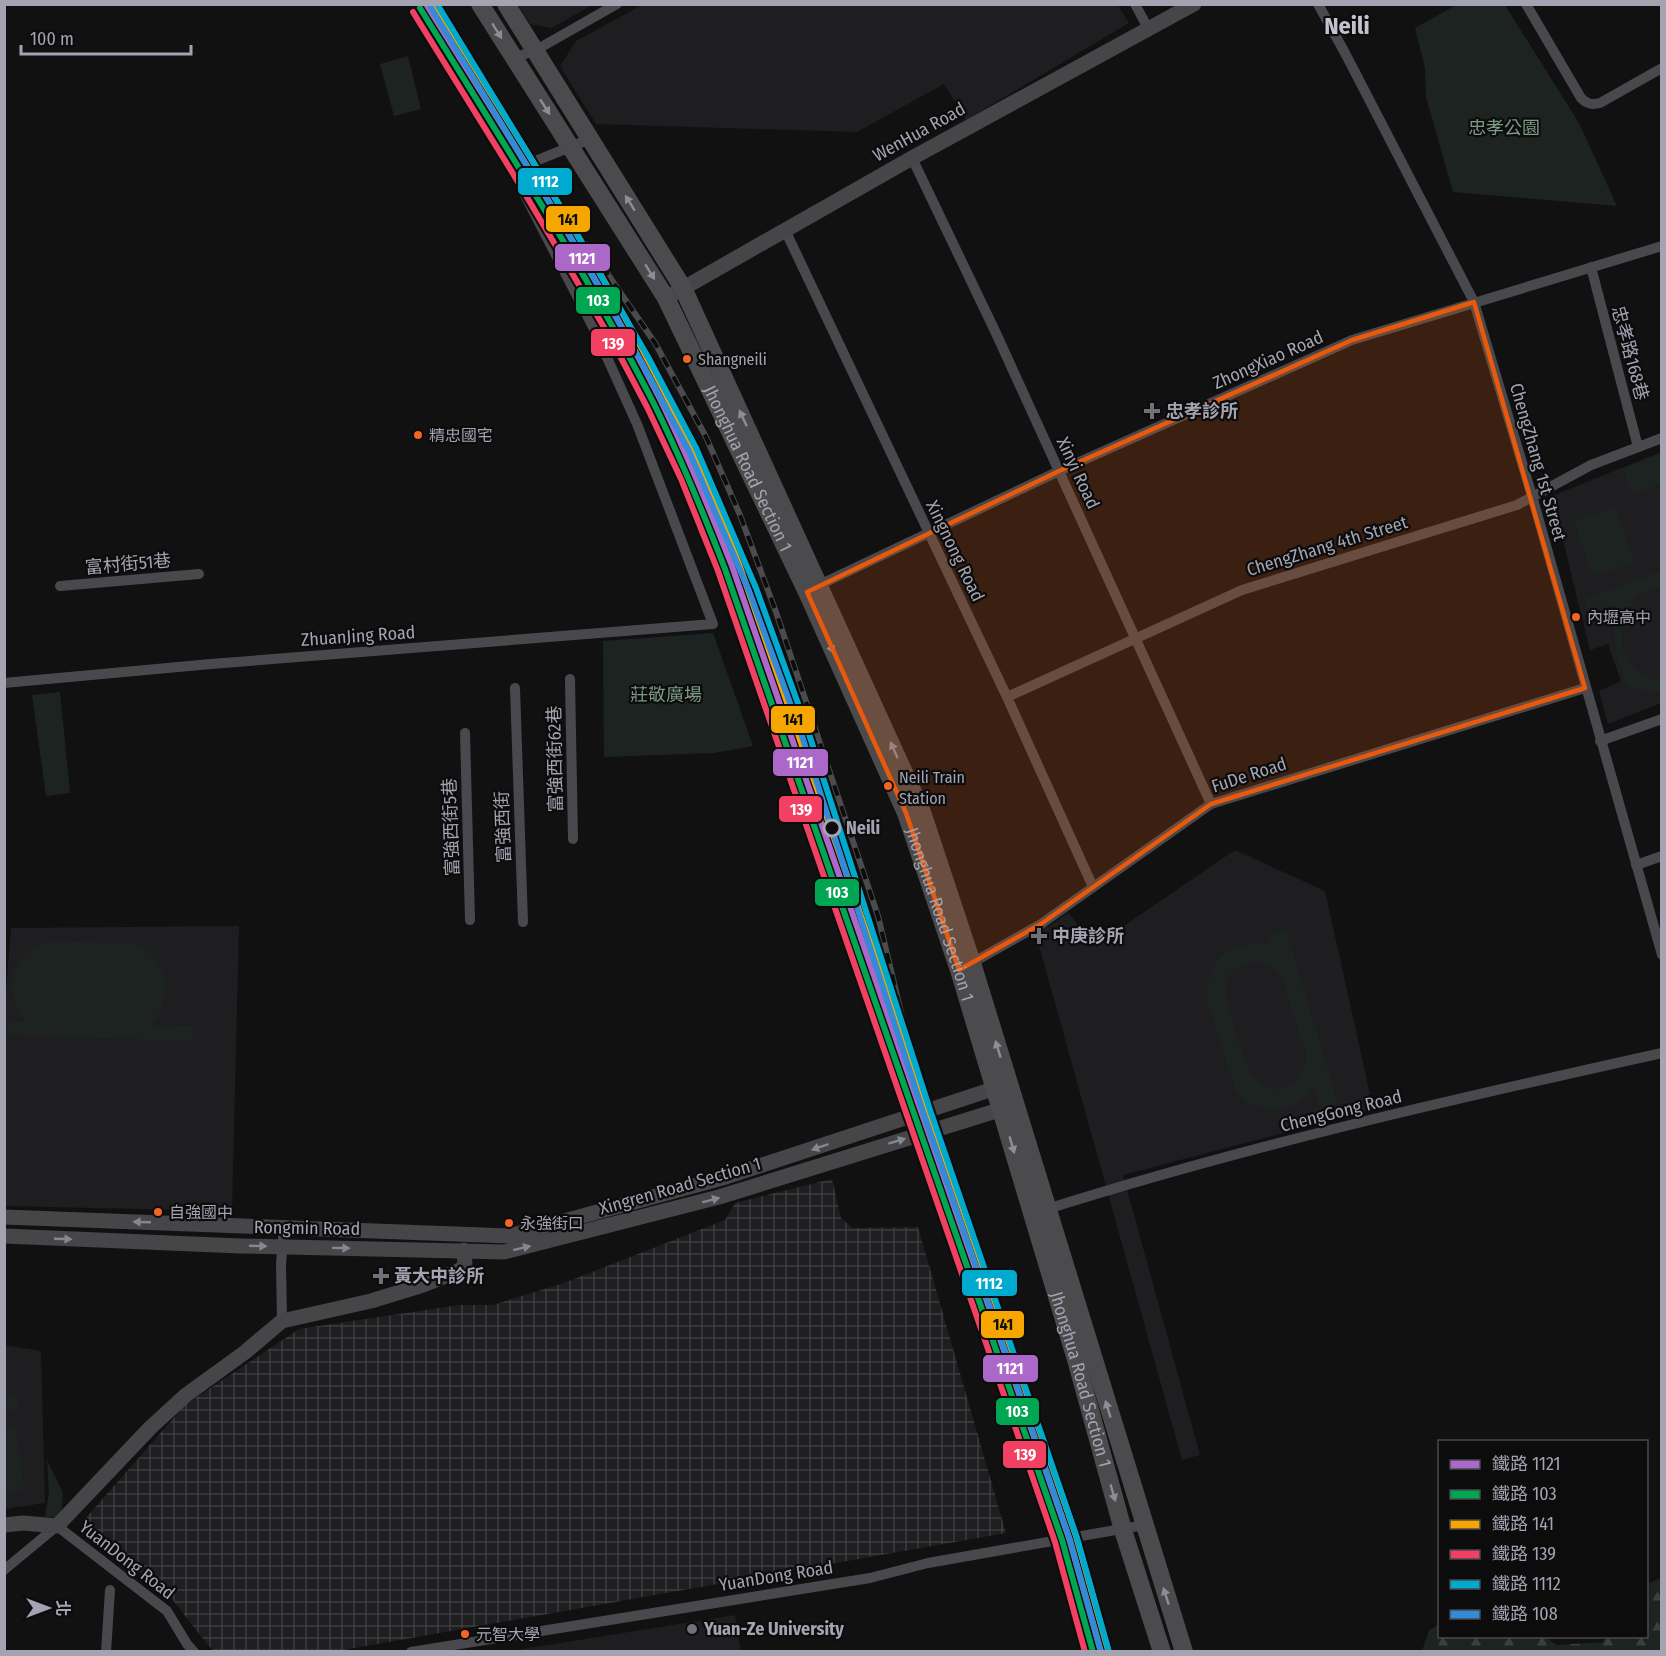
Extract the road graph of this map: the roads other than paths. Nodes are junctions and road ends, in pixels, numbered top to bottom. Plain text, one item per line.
1 (480, 4) edge
2 (507, 4) edge
3 (617, 4) edge
4 (1135, 4) edge
5 (1194, 4) edge
6 (1318, 4) edge
7 (1526, 4) edge
8 (1149, 30) junction
9 (536, 50) junction
10 (514, 58) junction
11 (1662, 68) edge
12 (590, 139) junction
13 (571, 147) junction
14 (912, 158) junction
15 (785, 230) junction
16 (1662, 246) edge
17 (1591, 267) junction
18 (683, 288) junction
19 (666, 298) junction
20 (1474, 302) junction
21 (1662, 438) edge
22 (1638, 447) junction
23 (1059, 471) junction
24 (1532, 496) junction
25 (927, 534) junction
26 (199, 574) dead end
27 (60, 586) dead end
28 (813, 589) junction
29 (1136, 637) junction
30 (570, 679) dead end
31 (4, 683) edge
32 (515, 688) dead end
33 (1585, 688) junction
34 (1007, 697) junction
35 (1662, 719) edge
36 (465, 733) dead end
37 (1600, 741) junction
38 (1211, 804) junction
39 (573, 839) dead end
40 (1662, 856) edge
41 (1636, 865) junction
42 (1093, 887) junction
43 (470, 920) dead end
44 (523, 922) dead end
45 (1662, 955) edge
46 (965, 966) junction
47 (1662, 1053) edge
48 (1001, 1086) junction
49 (1008, 1107) junction
50 (1039, 1212) junction
51 (4, 1217) edge
52 (284, 1227) junction
53 (459, 1234) joint
54 (4, 1236) edge
55 (283, 1247) junction
56 (464, 1250) junction
57 (282, 1321) junction
58 (4, 1525) edge
59 (57, 1526) junction
60 (1144, 1526) junction
61 (1123, 1530) junction
62 (4, 1570) edge
63 (110, 1590) dead end
64 (106, 1652) edge
65 (194, 1652) edge
66 (411, 1652) edge
67 (1162, 1652) edge
68 (1184, 1652) edge

1 -> 10 main road, Jhonghua Road Section 1
2 - 9 main road, Jhonghua Road Section 1
3 - 9 street
4 - 8 street
5 - 8 street, WenHua Road
6 - 20 street, ChengZhang 1st Street
7 - 11 street
8 - 14 street, WenHua Road
9 - 10 street
9 - 12 main road, Jhonghua Road Section 1
10 -> 13 main road, Jhonghua Road Section 1
12 - 13 street
18 -> 12 main road, Jhonghua Road Section 1
13 -> 19 main road, Jhonghua Road Section 1
13 - 31 street, ZhuanJing Road
14 - 15 street, WenHua Road
14 - 23 street, Xinyi Road
15 - 18 street, WenHua Road
15 - 25 street, Xingnong Road
16 - 17 street, ZhongXiao Road
17 - 20 street, ZhongXiao Road
17 - 22 street, 忠孝路168巷
18 - 19 street, WenHua Road
28 -> 18 main road, Jhonghua Road Section 1
19 - 28 main road, Jhonghua Road Section 1
20 - 23 street, ZhongXiao Road
20 - 24 street, ChengZhang 1st Street
21 - 22 street, ChengZhang 4th Street
22 - 24 street, ChengZhang 4th Street
23 - 25 street, ZhongXiao Road
23 - 29 street, Xinyi Road
24 - 29 street, ChengZhang 4th Street
24 - 33 street, ChengZhang 1st Street
25 - 28 street, ZhongXiao Road
25 - 34 street, Xingnong Road
26 - 27 street, 富村街51巷
28 - 46 main road, Jhonghua Road Section 1
29 - 34 street, ChengZhang 4th Street
29 - 38 street, Xinyi Road
30 - 39 street, 富強西街62巷
32 - 44 street, 富強西街
33 - 37 street, ChengZhang 1st Street
33 - 38 street, FuDe Road
34 - 42 street, Xingnong Road
35 - 37 street
36 - 43 street, 富強西街5巷
37 - 41 street, ChengZhang 1st Street
38 - 42 street, FuDe Road
40 - 41 street
41 - 45 street, ChengZhang 1st Street
42 - 46 street, FuDe Road
46 - 48 main road, Jhonghua Road Section 1
47 - 50 street, ChengGong Road
48 - 49 main road, Jhonghua Road Section 1
48 -> 53 street, Xingren Road Section 1
49 - 50 main road, Jhonghua Road Section 1
56 -> 49 street, Xingren Road Section 1
60 -> 50 main road, Jhonghua Road Section 1
50 -> 61 main road, Jhonghua Road Section 1
52 -> 51 street, Rongmin Road
52 - 53 street, Rongmin Road
52 - 55 street
54 -> 55 street, Rongmin Road
55 -> 56 street, Rongmin Road
55 - 57 street
56 - 57 street
57 - 59 street
58 - 59 street
59 - 62 street
59 - 65 street, YuanDong Road
60 - 61 street, YuanDong Road
68 -> 60 main road, Jhonghua Road Section 1
61 - 66 street, YuanDong Road
61 - 67 main road, Jhonghua Road Section 1
63 - 64 street

